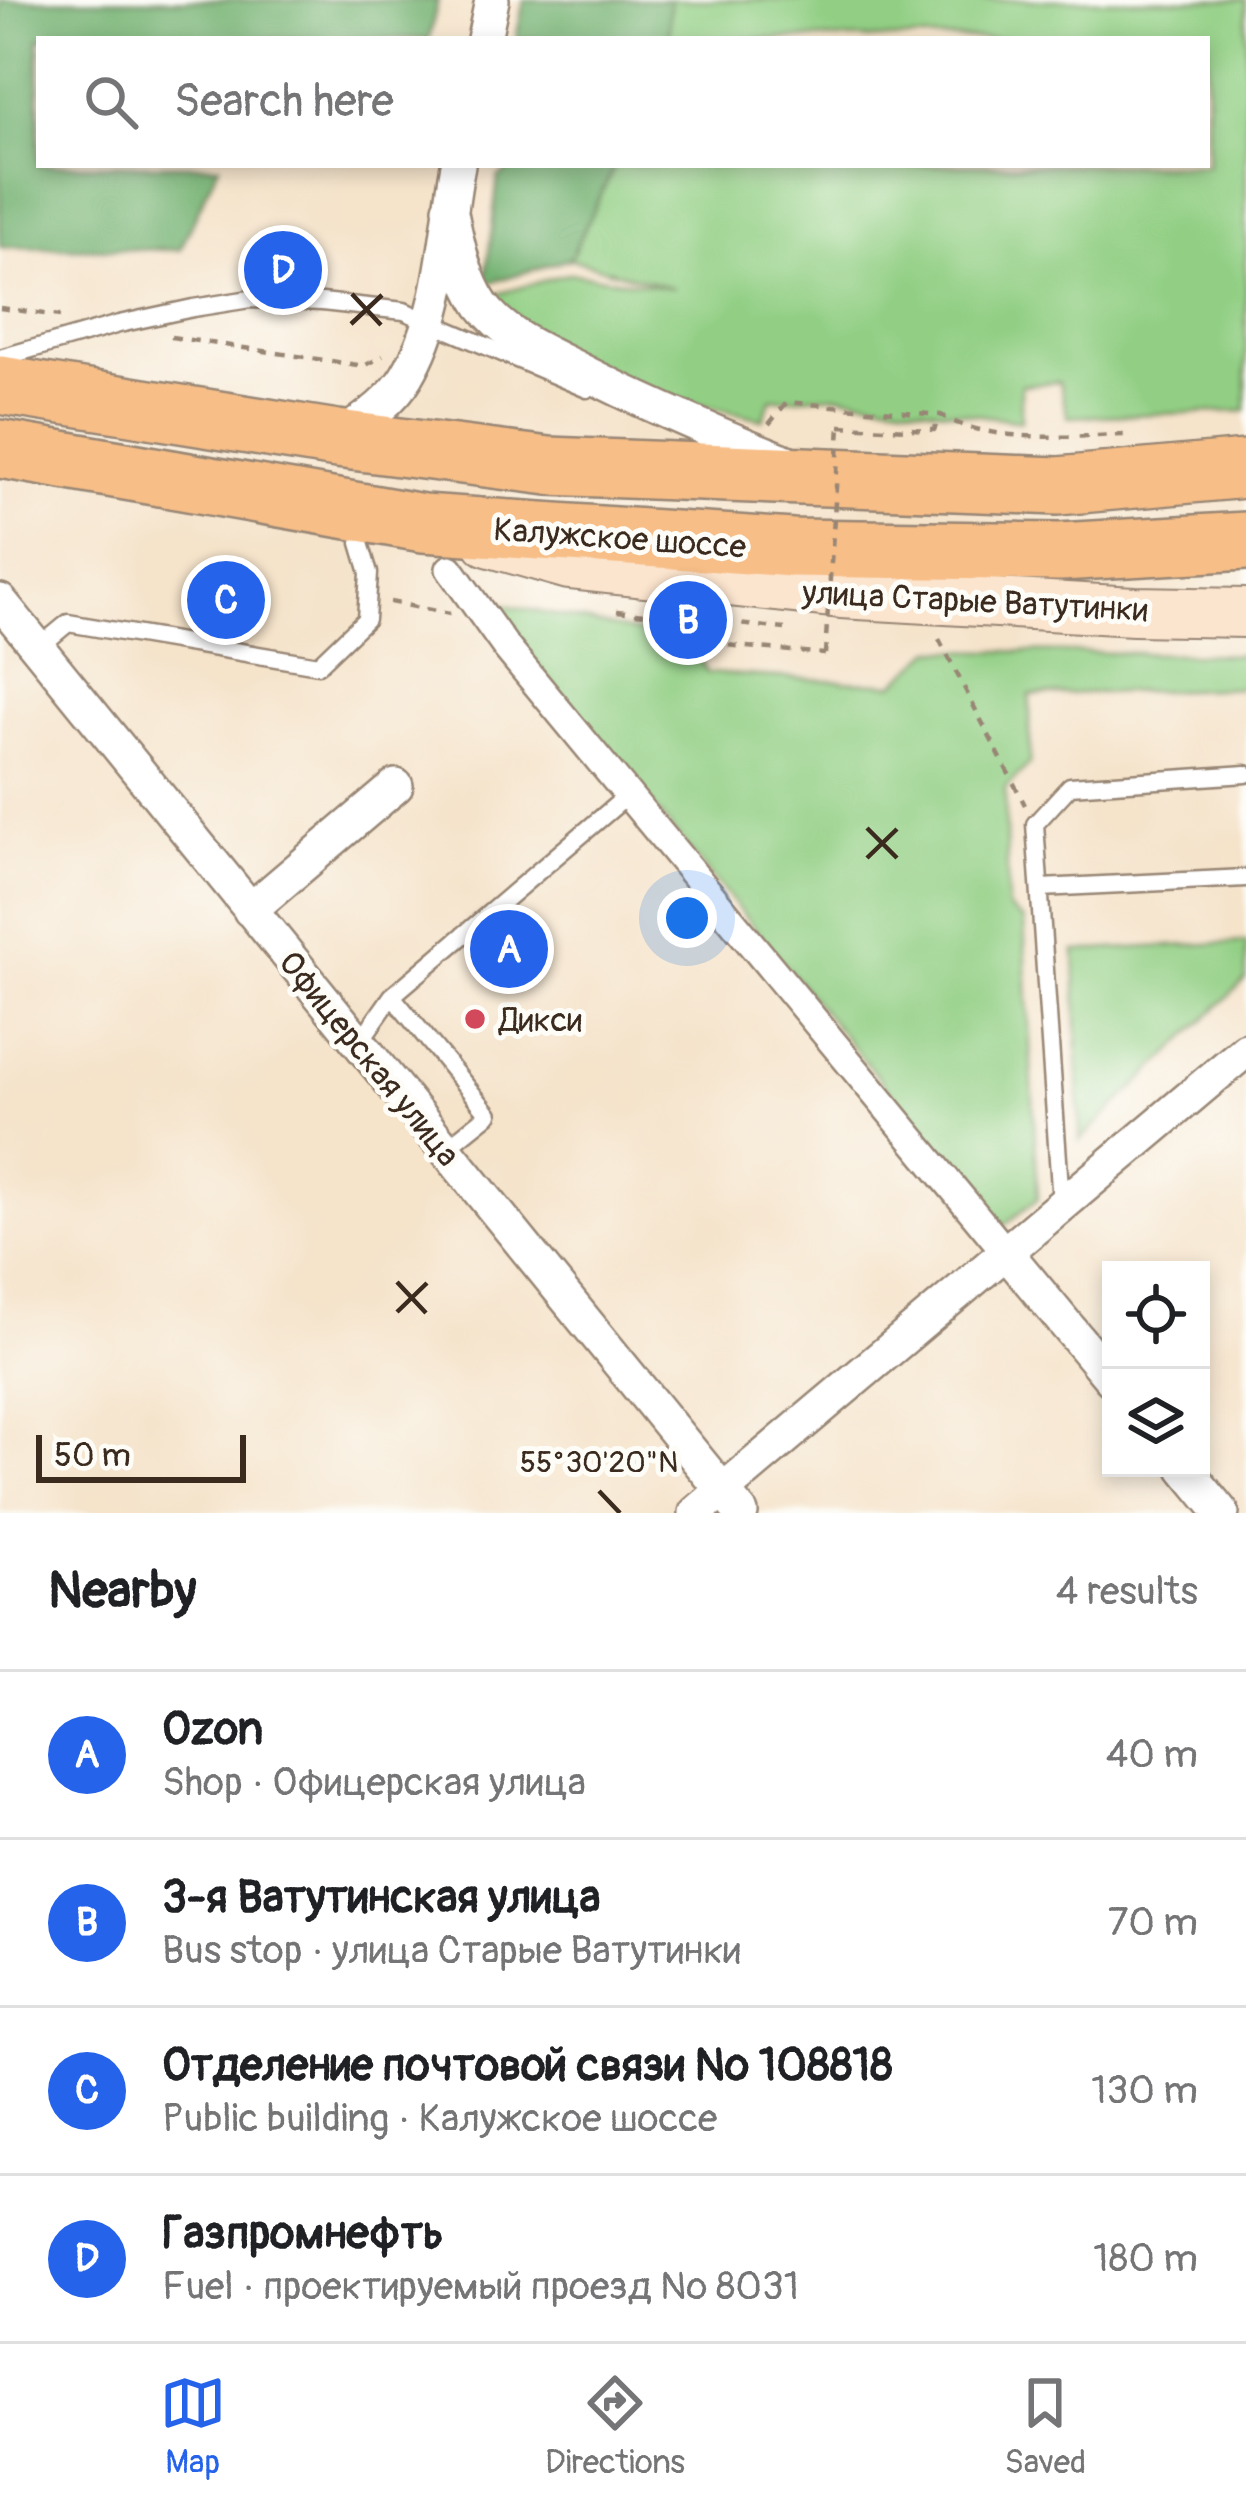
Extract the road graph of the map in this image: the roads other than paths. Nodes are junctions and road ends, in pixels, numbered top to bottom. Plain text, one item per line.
1 (492, 0) edge
2 (485, 36) edge
3 (457, 168) edge
4 (450, 208) junction
5 (431, 322) junction
6 (0, 358) edge
7 (0, 385) edge
8 (666, 414) junction
9 (337, 439) junction
10 (0, 449) edge
11 (834, 452) junction
12 (1246, 469) edge
13 (364, 515) junction
14 (1226, 543) edge
15 (437, 546) junction
16 (841, 594) junction
17 (0, 601) edge
18 (1246, 613) edge
19 (39, 647) junction
20 (1246, 774) edge
21 (396, 786) dead end
22 (628, 795) junction
23 (1246, 878) edge
24 (1041, 888) junction
25 (250, 910) junction
26 (392, 996) junction
27 (358, 1044) junction
28 (1246, 1050) edge
29 (444, 1150) junction
30 (1061, 1204) junction
31 (1005, 1252) junction
32 (1103, 1369) edge
33 (1192, 1477) edge
34 (732, 1501) edge
35 (696, 1513) edge
36 (1222, 1513) edge

1 - 2 street
3 - 4 street
4 - 5 street
4 - 8 street
5 - 6 lane
5 - 8 lane
5 - 9 street
7 - 9 highway, Калужское шоссе
8 - 11 street
9 - 11 highway, Калужское шоссе
10 - 13 highway, Калужское шоссе
11 - 12 highway, Калужское шоссе
13 - 15 highway, Калужское шоссе
13 - 19 lane
14 - 15 highway, Калужское шоссе
14 - 16 street
15 - 16 main road, улица Старые Ватутинки
15 - 22 street
16 - 18 main road, улица Старые Ватутинки
17 - 19 street, Офицерская улица
19 - 25 street, Офицерская улица
20 - 24 lane
21 - 25 street
22 - 26 lane
22 - 31 street
23 - 24 lane
24 - 30 lane
25 - 27 street, Офицерская улица
26 - 27 lane
26 - 29 lane
27 - 29 street, Офицерская улица
28 - 30 street
29 - 34 street, Офицерская улица
30 - 31 street
31 - 32 street
31 - 34 street
33 - 36 street
34 - 35 street

